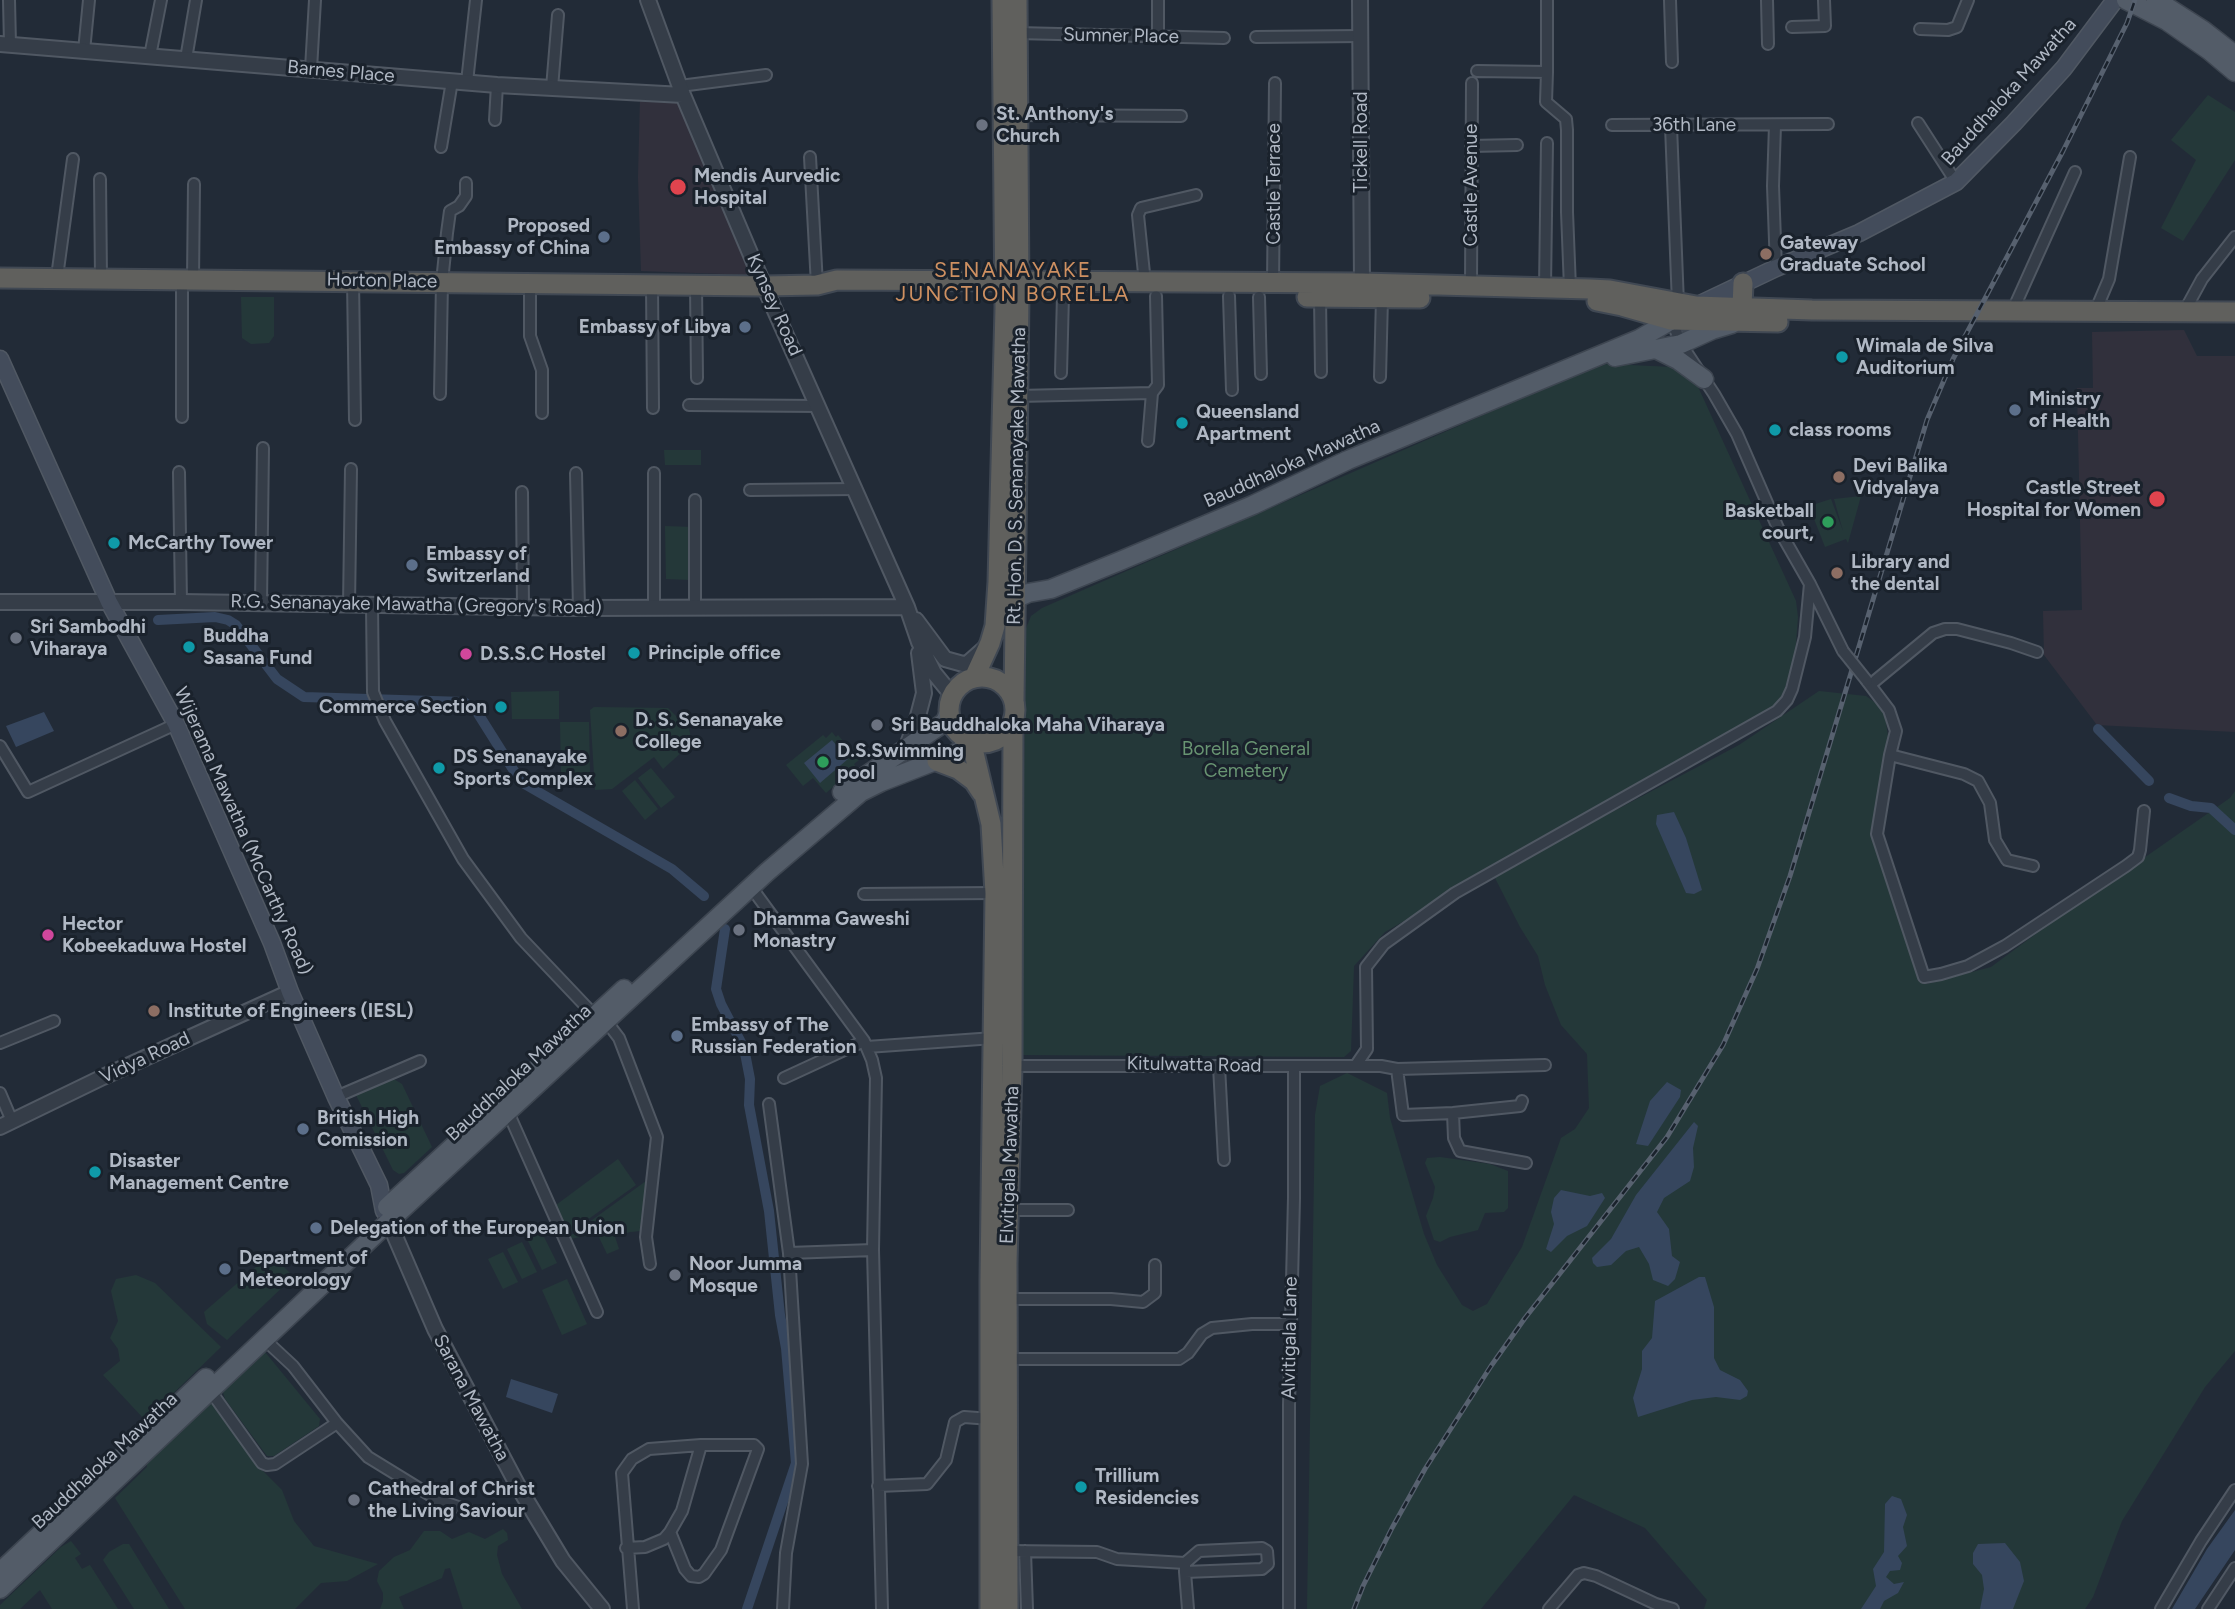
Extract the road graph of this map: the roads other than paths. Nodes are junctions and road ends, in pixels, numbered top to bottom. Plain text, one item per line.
1 (9, 0) edge
2 (89, 0) edge
3 (161, 0) edge
4 (196, 0) edge
5 (315, 0) edge
6 (476, 0) edge
7 (648, 0) edge
8 (1002, 0) edge
9 (1017, 0) edge
10 (1158, 0) edge
11 (1360, 0) edge
12 (1547, 0) edge
13 (1670, 0) edge
14 (1767, 0) edge
15 (1824, 0) edge
16 (1968, 0) edge
17 (2115, 0) edge
18 (2126, 0) edge
19 (2156, 0) edge
20 (558, 15) dead end
21 (1792, 27) dead end
22 (1920, 29) dead end
23 (1017, 33) junction
24 (1361, 36) junction
25 (1158, 37) junction
26 (1256, 37) dead end
27 (1224, 38) dead end
28 (5, 44) edge
29 (1768, 44) dead end
30 (84, 51) junction
31 (2235, 55) edge
32 (150, 56) junction
33 (186, 59) junction
34 (1671, 62) dead end
35 (311, 69) junction
36 (1477, 71) dead end
37 (1547, 72) junction
38 (2235, 72) edge
39 (766, 75) dead end
40 (452, 81) junction
41 (467, 82) junction
42 (1275, 83) dead end
43 (1472, 83) dead end
44 (497, 85) junction
45 (552, 88) junction
46 (681, 90) junction
47 (1019, 115) junction
48 (1181, 116) dead end
49 (495, 120) dead end
50 (1918, 123) dead end
51 (1828, 124) dead end
52 (1612, 125) dead end
53 (1775, 125) junction
54 (1671, 126) junction
55 (1546, 144) dead end
56 (1517, 145) dead end
57 (1471, 146) junction
58 (441, 147) dead end
59 (810, 157) dead end
60 (2130, 157) dead end
61 (74, 159) dead end
62 (2075, 172) dead end
63 (100, 179) dead end
64 (466, 183) dead end
65 (1956, 183) junction
66 (194, 184) dead end
67 (1196, 195) dead end
68 (2235, 237) edge
69 (1776, 268) junction
70 (57, 277) junction
71 (0, 278) edge
72 (101, 278) junction
73 (188, 279) junction
74 (353, 281) junction
75 (442, 282) junction
76 (530, 282) junction
77 (1362, 283) junction
78 (1743, 283) junction
79 (652, 284) junction
80 (696, 285) junction
81 (817, 285) junction
82 (764, 286) junction
83 (1471, 287) junction
84 (1545, 287) junction
85 (1012, 288) junction
86 (1570, 288) junction
87 (1150, 290) junction
88 (1266, 291) junction
89 (1063, 295) junction
90 (1229, 296) junction
91 (1320, 297) junction
92 (1382, 298) junction
93 (1681, 310) junction
94 (2012, 312) junction
95 (2095, 312) junction
96 (2184, 312) junction
97 (2235, 312) edge
98 (1743, 315) junction
99 (2235, 324) edge
100 (1681, 344) junction
101 (1658, 350) junction
102 (0, 359) edge
103 (1584, 362) junction
104 (1321, 372) dead end
105 (1061, 373) dead end
106 (1261, 374) dead end
107 (1380, 377) dead end
108 (697, 378) dead end
109 (1704, 379) junction
110 (1154, 390) junction
111 (1232, 390) dead end
112 (440, 394) dead end
113 (1018, 396) junction
114 (689, 405) dead end
115 (819, 406) junction
116 (653, 408) dead end
117 (542, 413) dead end
118 (182, 417) dead end
119 (355, 420) dead end
120 (1149, 441) dead end
121 (263, 448) dead end
122 (351, 469) dead end
123 (179, 472) dead end
124 (576, 472) dead end
125 (654, 473) dead end
126 (856, 489) junction
127 (750, 490) dead end
128 (522, 492) dead end
129 (695, 500) dead end
130 (1810, 584) junction
131 (1015, 599) junction
132 (0, 602) edge
133 (109, 602) junction
134 (181, 602) junction
135 (261, 603) junction
136 (349, 605) junction
137 (372, 605) junction
138 (695, 607) junction
139 (907, 607) junction
140 (523, 608) junction
141 (579, 608) junction
142 (654, 608) junction
143 (990, 643) junction
144 (2037, 652) dead end
145 (945, 659) junction
146 (974, 678) junction
147 (1869, 683) junction
148 (1014, 701) junction
149 (950, 704) junction
150 (1013, 721) junction
151 (176, 724) junction
152 (967, 740) junction
153 (0, 746) edge
154 (906, 749) junction
155 (1890, 755) junction
156 (937, 761) junction
157 (982, 794) junction
158 (2144, 811) dead end
159 (2033, 866) dead end
160 (751, 887) junction
161 (995, 893) junction
162 (864, 894) dead end
163 (290, 992) junction
164 (600, 1018) junction
165 (54, 1021) dead end
166 (994, 1038) junction
167 (0, 1044) edge
168 (865, 1044) junction
169 (420, 1061) dead end
170 (1356, 1065) junction
171 (1545, 1065) dead end
172 (1013, 1066) junction
173 (1219, 1066) junction
174 (1294, 1066) junction
175 (1397, 1069) junction
176 (784, 1078) dead end
177 (0, 1093) edge
178 (337, 1097) junction
179 (1522, 1101) dead end
180 (769, 1104) dead end
181 (508, 1112) junction
182 (1453, 1113) junction
183 (6, 1124) edge
184 (1224, 1160) dead end
185 (1526, 1163) dead end
186 (1008, 1210) junction
187 (1068, 1210) dead end
188 (386, 1217) junction
189 (873, 1250) junction
190 (789, 1253) junction
191 (650, 1264) dead end
192 (1155, 1265) dead end
193 (1007, 1299) junction
194 (597, 1312) dead end
195 (1291, 1324) junction
196 (264, 1339) junction
197 (1009, 1359) junction
198 (207, 1385) junction
199 (991, 1419) junction
200 (337, 1423) junction
201 (999, 1443) junction
202 (701, 1445) junction
203 (878, 1486) junction
204 (2235, 1490) edge
205 (470, 1511) dead end
206 (670, 1532) junction
207 (626, 1548) junction
208 (1017, 1551) junction
209 (1185, 1567) junction
210 (2235, 1568) edge
211 (0, 1572) edge
212 (0, 1589) edge
213 (602, 1609) edge
214 (633, 1609) edge
215 (783, 1609) edge
216 (882, 1609) edge
217 (989, 1609) edge
218 (1008, 1609) edge
219 (1027, 1609) edge
220 (1188, 1609) edge
221 (1289, 1609) edge
222 (1549, 1609) edge
223 (1673, 1609) edge
224 (2161, 1609) edge
225 (2208, 1609) edge

1 - 28 street
2 - 30 street
3 - 32 street
4 - 33 street
5 - 35 street
6 - 41 street
7 - 46 street, Kynsey Road
8 - 85 highway, Rt. Hon. D. S. Senanayake Mawatha
9 - 23 highway, Rt. Hon. D. S. Senanayake Mawatha
10 - 25 street
11 - 24 street, Tickell Road
12 - 37 street
13 - 34 street
14 - 29 street
15 - 21 street
16 - 22 street
17 - 65 main road, Bauddhaloka Mawatha
18 - 38 main road
19 - 31 main road
20 - 45 street
23 - 25 street, Sumner Place
23 - 47 highway, Rt. Hon. D. S. Senanayake Mawatha
24 - 26 street
24 - 77 street, Tickell Road
25 - 27 street, Sumner Place
28 - 30 street, Barnes Place
30 - 32 street, Barnes Place
32 - 33 street, Barnes Place
33 - 35 street, Barnes Place
35 - 40 street, Barnes Place
36 - 37 street
37 - 86 street
39 - 46 street
40 - 41 street, Barnes Place
40 - 58 street
41 - 44 street, Barnes Place
42 - 88 street, Castle Terrace
43 - 57 street, Castle Avenue
44 - 45 street, Barnes Place
44 - 49 street
45 - 46 street, Barnes Place
46 - 82 street, Kynsey Road
47 - 48 street
47 - 85 highway, Rt. Hon. D. S. Senanayake Mawatha
50 - 65 street
51 - 53 street, 36th Lane
52 - 54 street, 36th Lane
53 - 54 street, 36th Lane
53 - 69 street
54 - 93 street
55 - 84 street
56 - 57 street
57 - 83 street, Castle Avenue
59 - 81 street
60 - 95 street
61 - 70 street
62 - 94 street
63 - 72 street
64 - 75 street
65 - 69 main road, Bauddhaloka Mawatha
66 - 73 street
67 - 87 street
68 - 96 street
69 - 78 main road, Bauddhaloka Mawatha
70 - 71 highway, Horton Place
70 - 72 highway, Horton Place
72 - 73 highway, Horton Place
73 - 74 highway, Horton Place
73 - 118 street
74 - 75 highway, Horton Place
74 - 119 street
75 - 76 highway, Horton Place
75 - 112 street
76 - 79 highway, Horton Place
76 - 117 street
77 - 83 highway
77 - 88 highway
78 - 93 main road, Bauddhaloka Mawatha
78 - 98 highway
79 - 80 highway, Horton Place
79 - 116 street
80 - 82 highway, Horton Place
80 - 108 street
81 - 82 highway, Horton Place
81 - 85 highway, Horton Place
82 - 115 street, Kynsey Road
83 - 84 highway
84 - 86 highway
85 - 87 highway
85 - 89 highway
85 - 113 highway, Rt. Hon. D. S. Senanayake Mawatha
85 - 143 highway, Rt. Hon. D. S. Senanayake Mawatha
86 - 93 highway
87 - 88 highway
87 - 89 highway
87 - 90 highway
87 - 110 street
88 - 90 highway
88 - 91 highway
88 - 106 street, Castle Terrace
89 - 105 street
90 - 111 street
91 - 92 highway
91 - 104 street
92 - 93 highway
92 - 107 street
93 - 98 highway
93 - 98 highway
93 - 100 street
93 - 103 main road, Bauddhaloka Mawatha
94 - 95 highway
94 - 98 highway
95 - 96 highway
96 - 97 highway
98 - 99 highway
98 - 100 main road, Bauddhaloka Mawatha
100 - 101 main road, Bauddhaloka Mawatha
100 - 109 street
101 - 103 main road, Bauddhaloka Mawatha
101 - 109 main road
102 - 133 main road, Wijerama Mawatha (McCarthy Road)
103 - 131 main road, Bauddhaloka Mawatha
109 - 130 street
110 - 113 street
110 - 120 street
113 - 131 highway, Rt. Hon. D. S. Senanayake Mawatha
114 - 115 street
115 - 126 street, Kynsey Road
121 - 135 street
122 - 136 street
123 - 134 street
124 - 141 street
125 - 142 street
126 - 127 street
126 - 139 street, Kynsey Road
128 - 140 street
129 - 138 street
130 - 147 street, bridge
130 - 170 street
131 - 143 main road
131 - 148 highway, Rt. Hon. D. S. Senanayake Mawatha
132 - 133 street, R.G. Senanayake Mawatha (Gregory's Road)
133 - 134 street, R.G. Senanayake Mawatha (Gregory's Road)
133 - 151 main road, Wijerama Mawatha (McCarthy Road)
134 - 135 street, R.G. Senanayake Mawatha (Gregory's Road)
135 - 136 street, R.G. Senanayake Mawatha (Gregory's Road)
136 - 137 street, R.G. Senanayake Mawatha (Gregory's Road)
137 - 140 street, R.G. Senanayake Mawatha (Gregory's Road)
137 - 164 street
138 - 139 street, R.G. Senanayake Mawatha (Gregory's Road)
138 - 142 street, R.G. Senanayake Mawatha (Gregory's Road)
139 - 145 street, Kynsey Road
139 - 149 street, Kynsey Road
139 - 154 street
140 - 141 street, R.G. Senanayake Mawatha (Gregory's Road)
141 - 142 street, R.G. Senanayake Mawatha (Gregory's Road)
143 - 145 street
143 - 146 highway, Rt. Hon. D. S. Senanayake Mawatha
144 - 147 street
145 - 146 street, Kynsey Road
146 - 148 highway
146 - 149 highway
147 - 155 street
148 - 150 highway
149 - 152 highway
149 - 154 main road, Bauddhaloka Mawatha
150 - 152 highway
150 - 172 highway, Elvitigala Mawatha
151 - 153 street
151 - 163 main road, Wijerama Mawatha (McCarthy Road)
152 - 156 main road, Bauddhaloka Mawatha
152 - 157 highway, Elvitigala Mawatha
154 - 164 main road, Bauddhaloka Mawatha
155 - 158 street
155 - 159 street
156 - 157 highway
156 - 160 main road, Bauddhaloka Mawatha
157 - 161 highway, Elvitigala Mawatha
160 - 164 main road, Bauddhaloka Mawatha
160 - 168 street
161 - 162 street
161 - 166 highway, Elvitigala Mawatha
163 - 178 main road, Wijerama Mawatha (McCarthy Road)
163 - 183 street, Vidya Road
164 - 181 main road, Bauddhaloka Mawatha
164 - 188 main road, Bauddhaloka Mawatha
164 - 191 street
165 - 167 street
166 - 168 street
166 - 199 highway, Elvitigala Mawatha
168 - 176 street
168 - 189 street
169 - 178 street
170 - 174 street, Kitulwatta Road
170 - 175 street, Kitulwatta Road
171 - 175 street, Kitulwatta Road
172 - 173 street, Kitulwatta Road
172 - 186 highway, Elvitigala Mawatha
173 - 174 street, Kitulwatta Road
173 - 184 street
174 - 195 street, Alvitigala Lane
175 - 182 street
177 - 183 street
178 - 188 main road, Wijerama Mawatha (McCarthy Road)
179 - 182 street
180 - 190 street
181 - 188 main road, Bauddhaloka Mawatha
181 - 194 street
182 - 185 street
186 - 187 street
186 - 193 highway, Elvitigala Mawatha
188 - 196 main road, Bauddhaloka Mawatha
188 - 198 main road, Bauddhaloka Mawatha
188 - 213 street, Sarana Mawatha
189 - 190 street
189 - 203 street
190 - 215 street
192 - 193 street
193 - 197 highway, Elvitigala Mawatha
195 - 197 street
195 - 221 street, Alvitigala Lane
196 - 198 main road, Bauddhaloka Mawatha
196 - 200 street
197 - 201 highway, Elvitigala Mawatha
198 - 200 street
198 - 211 main road, Bauddhaloka Mawatha
198 - 212 main road, Bauddhaloka Mawatha
199 - 201 highway, Elvitigala Mawatha
199 - 203 street
200 - 205 street
201 - 208 highway, Elvitigala Mawatha
201 - 217 highway, Elvitigala Mawatha
202 - 206 street
202 - 206 street
202 - 207 street
203 - 216 street
204 - 224 street
206 - 207 street
207 - 214 street
208 - 209 street
208 - 218 highway, Elvitigala Mawatha
208 - 219 street
209 - 209 street
209 - 220 street
210 - 225 street
222 - 223 street

